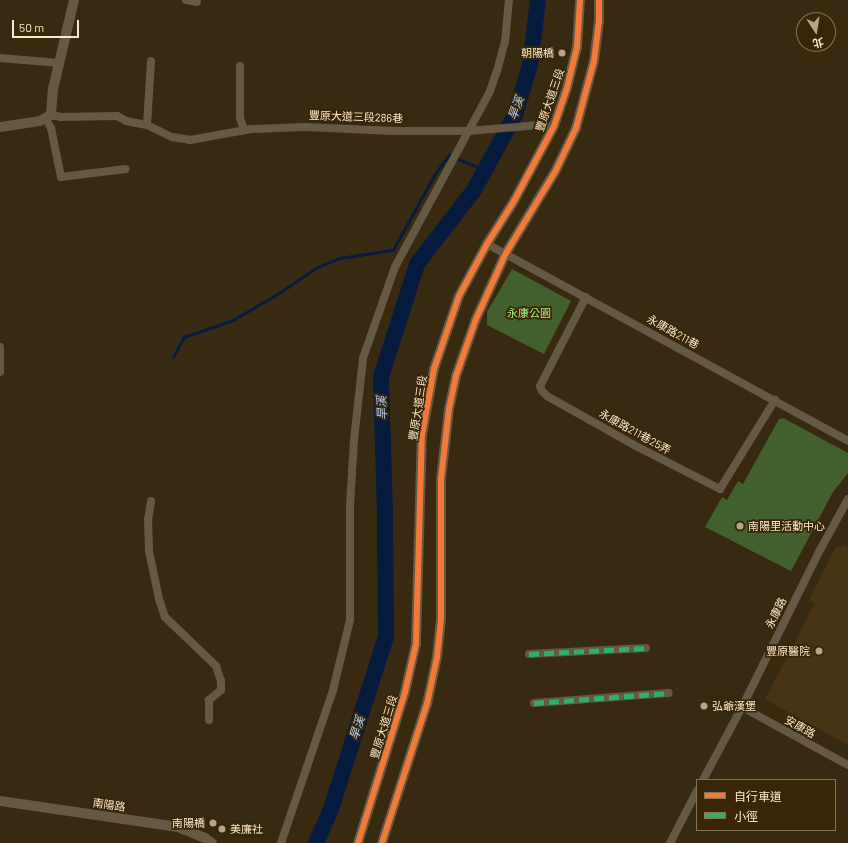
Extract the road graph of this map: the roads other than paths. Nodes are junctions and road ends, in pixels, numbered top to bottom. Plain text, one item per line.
1 (74, 0) edge
2 (186, 0) edge
3 (509, 0) edge
4 (580, 0) edge
5 (599, 0) edge
6 (197, 2) dead end
7 (0, 58) edge
8 (151, 61) dead end
9 (59, 63) junction
10 (240, 66) dead end
11 (48, 117) junction
12 (147, 125) junction
13 (554, 126) junction
14 (0, 127) edge
15 (244, 130) junction
16 (471, 130) junction
17 (126, 169) dead end
18 (487, 244) junction
19 (506, 253) junction
20 (586, 297) junction
21 (0, 347) edge
22 (0, 372) edge
23 (776, 400) junction
24 (848, 441) edge
25 (848, 499) edge
26 (150, 501) dead end
27 (646, 648) dead end
28 (529, 654) dead end
29 (669, 693) dead end
30 (534, 703) dead end
31 (742, 707) junction
32 (209, 720) dead end
33 (848, 765) edge
34 (704, 779) edge
35 (696, 793) edge
36 (0, 801) edge
37 (212, 843) edge
38 (281, 843) edge
39 (358, 843) edge
40 (382, 843) edge
41 (670, 843) edge

1 - 9 street
2 - 6 street
3 - 16 street
4 - 13 street, 豐原大道三段
5 - 19 street
7 - 9 street
8 - 12 street
9 - 11 street
10 - 15 street
11 - 12 street, 豐原大道三段286巷
11 - 14 street
11 - 17 street
12 - 15 street, 豐原大道三段286巷
13 - 16 street
13 - 18 street, 豐原大道三段
15 - 16 street, 豐原大道三段286巷
16 - 38 street
18 - 19 street, 永康路211巷
18 - 39 street, 豐原大道三段
19 - 20 street, 永康路211巷
19 - 40 street
20 - 23 street, 永康路211巷
20 - 23 street, 永康路211巷25弄
21 - 22 street
23 - 24 street, 永康路211巷
25 - 31 street, 永康路
26 - 32 street
27 - 28 street
29 - 30 street
31 - 33 street, 安康路
31 - 34 street, 永康路
35 - 41 street
36 - 37 street, 南陽路

